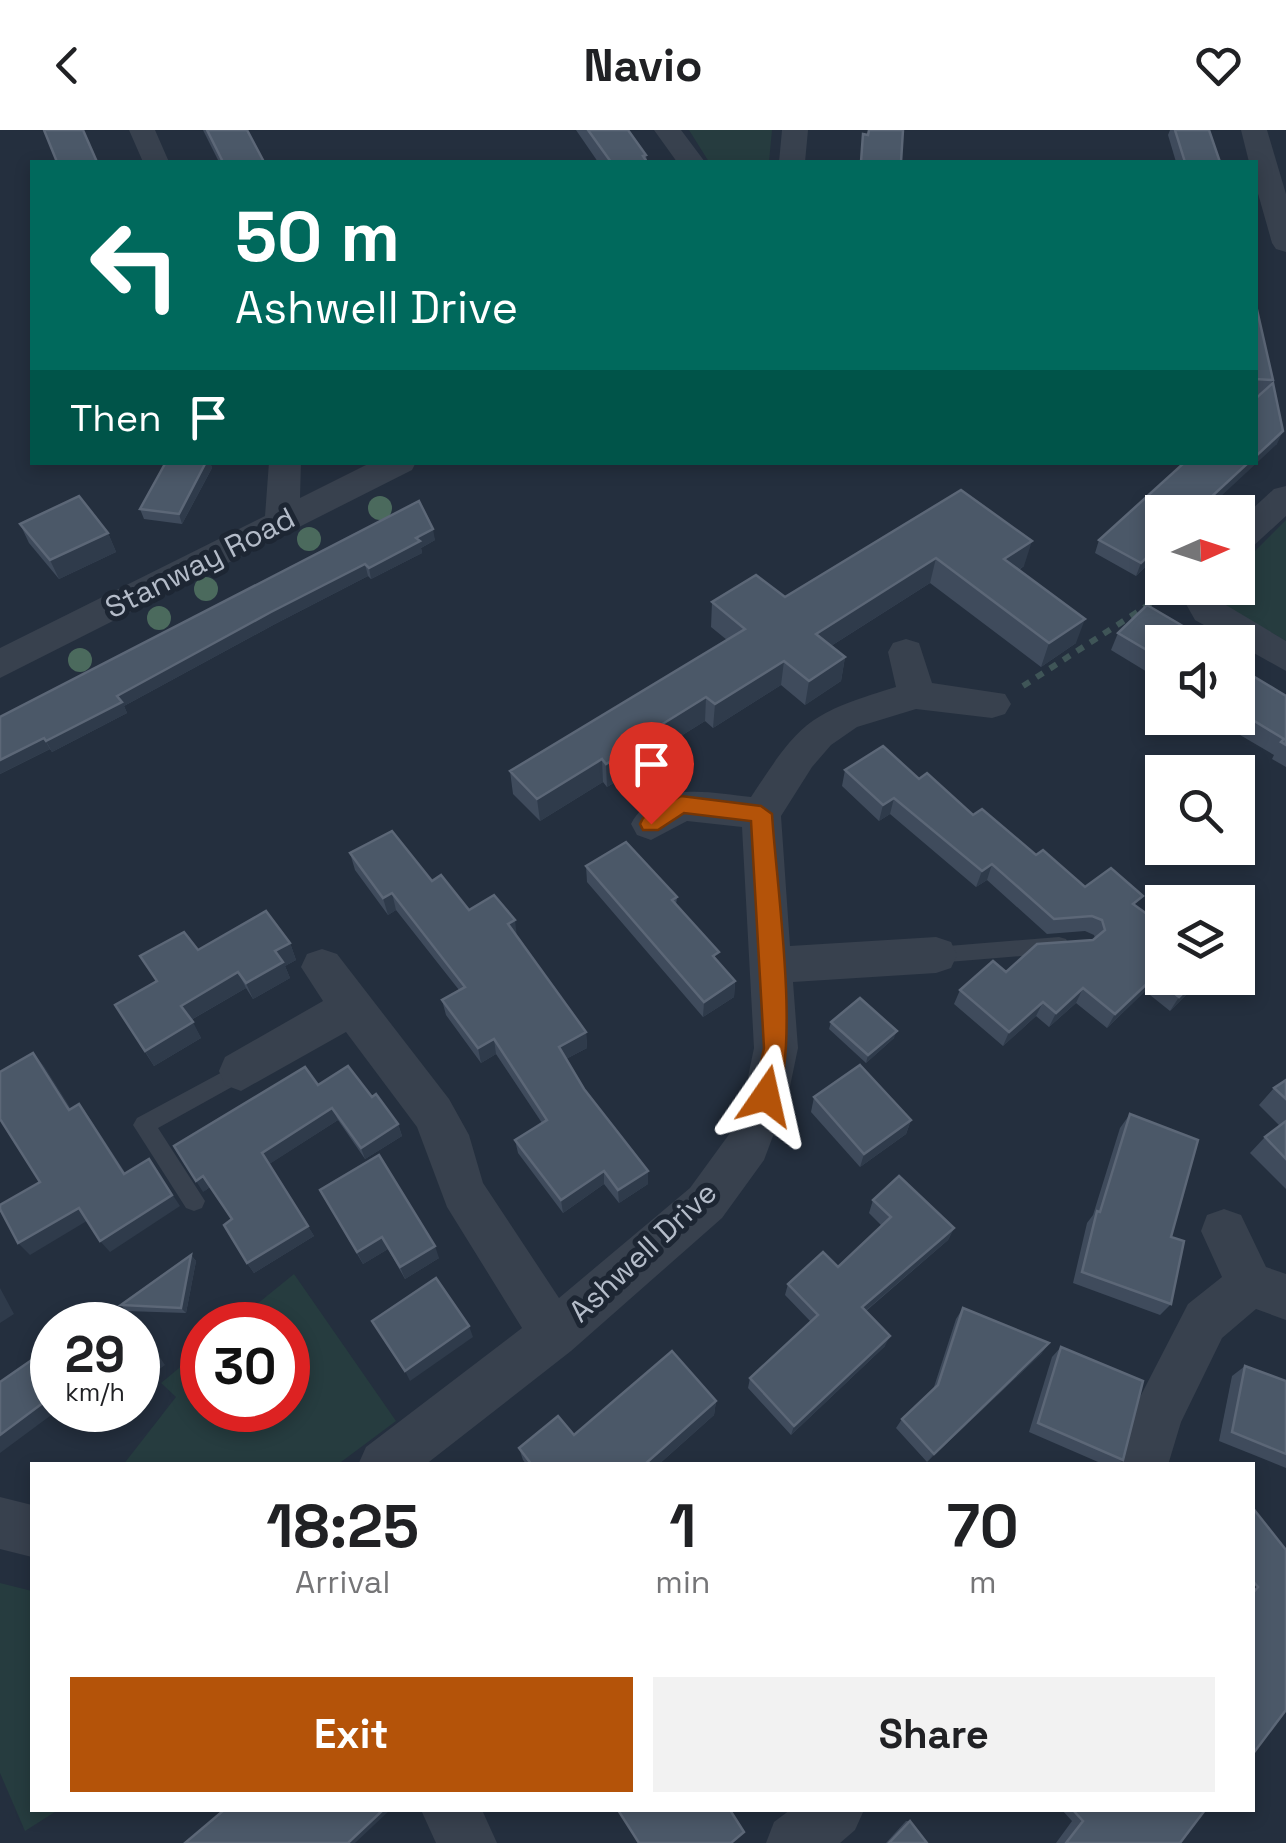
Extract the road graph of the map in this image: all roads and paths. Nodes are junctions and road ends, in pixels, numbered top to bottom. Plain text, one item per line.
1 (142, 130) edge
2 (667, 130) edge
3 (796, 130) edge
4 (1254, 130) edge
5 (155, 160) edge
6 (690, 160) edge
7 (792, 160) edge
8 (1286, 243) edge
9 (284, 465) edge
10 (385, 465) edge
11 (1286, 497) edge
12 (282, 522) junction
13 (1255, 525) edge
14 (1145, 604) edge
15 (1205, 605) edge
16 (906, 652) dead end
17 (1286, 658) edge
18 (0, 664) edge
19 (916, 695) junction
20 (992, 704) joint
21 (761, 814) junction
22 (651, 824) dead end
23 (1084, 943) edge
24 (936, 955) joint
25 (770, 965) junction
26 (322, 967) dead end
27 (350, 1007) junction
28 (241, 1071) joint
29 (194, 1202) edge
30 (1224, 1231) dead end
31 (1268, 1291) edge
32 (554, 1334) junction
33 (388, 1462) edge
34 (1143, 1462) edge
35 (0, 1522) edge
36 (30, 1530) edge
37 (451, 1812) edge
38 (833, 1812) edge
39 (468, 1843) edge
40 (795, 1843) edge

1 - 5 street
2 - 6 street
3 - 7 street
4 - 8 street
9 - 12 street
10 - 12 street, Stanway Road
11 - 13 street
12 - 18 street, Stanway Road
14 - 20 path
15 - 17 street
16 - 19 street
19 - 20 street
19 - 21 street
21 - 22 street
21 - 25 street, Ashwell Drive
23 - 24 lane
24 - 25 street
25 - 32 street, Ashwell Drive
26 - 27 street
27 - 28 street
27 - 32 street
28 - 29 lane
30 - 31 street
31 - 34 street
32 - 33 street, Ashwell Drive
35 - 36 street
37 - 39 street
38 - 40 street

